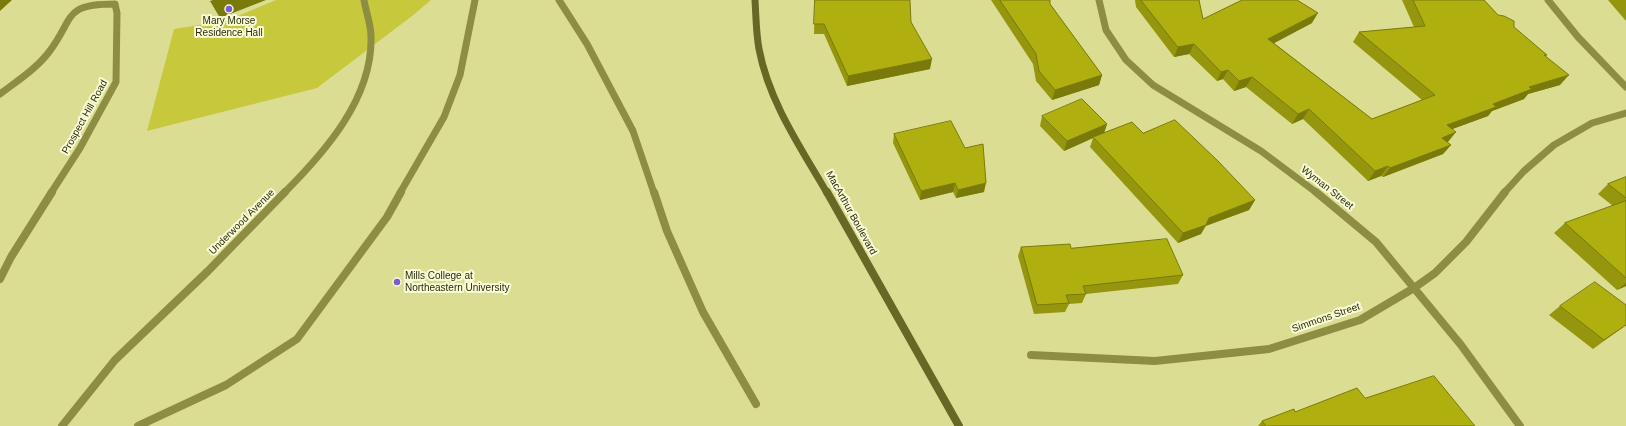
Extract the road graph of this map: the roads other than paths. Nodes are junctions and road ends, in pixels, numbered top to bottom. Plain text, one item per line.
1 (364, 0) edge
2 (475, 0) edge
3 (559, 0) edge
4 (755, 0) edge
5 (1099, 0) edge
6 (1548, 0) edge
7 (1626, 87) edge
8 (0, 94) edge
9 (1626, 113) edge
10 (0, 279) edge
11 (1414, 288) junction
12 (1031, 355) dead end
13 (756, 404) dead end
14 (62, 426) edge
15 (138, 426) edge
16 (959, 426) edge
17 (1520, 426) edge

1 - 14 street, Underwood Avenue
2 - 15 street
3 - 13 street
4 - 16 main road, MacArthur Boulevard
5 - 11 street, Wyman Street
6 - 7 street
8 - 10 street, Prospect Hill Road
9 - 11 street, Simmons Street
11 - 12 street, Simmons Street
11 - 17 street, Wyman Street

